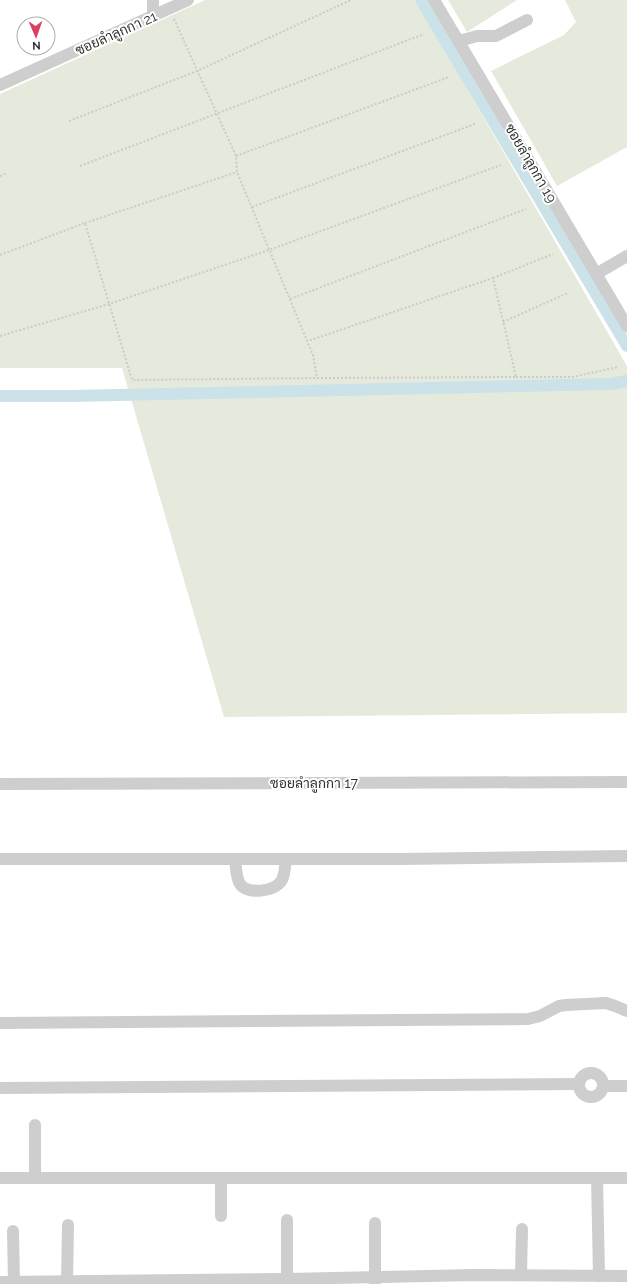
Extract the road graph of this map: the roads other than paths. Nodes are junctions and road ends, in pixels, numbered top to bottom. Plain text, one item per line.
1 (152, 0) edge
2 (188, 0) edge
3 (434, 0) edge
4 (153, 16) junction
5 (527, 20) dead end
6 (460, 41) junction
7 (0, 85) edge
8 (627, 256) edge
9 (596, 274) junction
10 (627, 326) edge
11 (627, 782) edge
12 (0, 784) edge
13 (627, 856) edge
14 (286, 858) junction
15 (235, 859) junction
16 (0, 860) edge
17 (627, 1011) edge
18 (0, 1023) edge
19 (627, 1086) edge
20 (0, 1088) edge
21 (35, 1125) dead end
22 (0, 1178) edge
23 (35, 1178) junction
24 (221, 1178) junction
25 (597, 1178) junction
26 (627, 1178) edge
27 (221, 1216) dead end
28 (287, 1220) dead end
29 (375, 1223) dead end
30 (68, 1225) dead end
31 (522, 1229) dead end
32 (13, 1232) dead end
33 (521, 1275) junction
34 (599, 1276) junction
35 (627, 1276) edge
36 (287, 1279) junction
37 (375, 1280) edge
38 (417, 1280) edge
39 (431, 1280) edge
40 (0, 1282) edge
41 (14, 1282) junction
42 (67, 1282) junction

1 - 4 street
2 - 4 street, ซอยลำลูกกา 21
3 - 6 street, ซอยลำลูกกา 19
4 - 7 street, ซอยลำลูกกา 21
5 - 6 street
6 - 9 street, ซอยลำลูกกา 19
8 - 9 street
9 - 10 street, ซอยลำลูกกา 19
11 - 12 street, ซอยลำลูกกา 17
13 - 14 street
14 - 15 street
14 - 15 street
15 - 16 street
17 - 18 street
19 - 20 street
21 - 23 street
22 - 23 street
23 - 24 street
24 - 25 street
24 - 27 street
25 - 26 street
25 - 34 street
28 - 36 street
29 - 37 street
30 - 42 street
31 - 33 street
32 - 41 street
33 - 34 street
33 - 39 street
34 - 35 street
36 - 37 street
36 - 42 street
37 - 38 street
38 - 39 street
40 - 41 street
41 - 42 street

